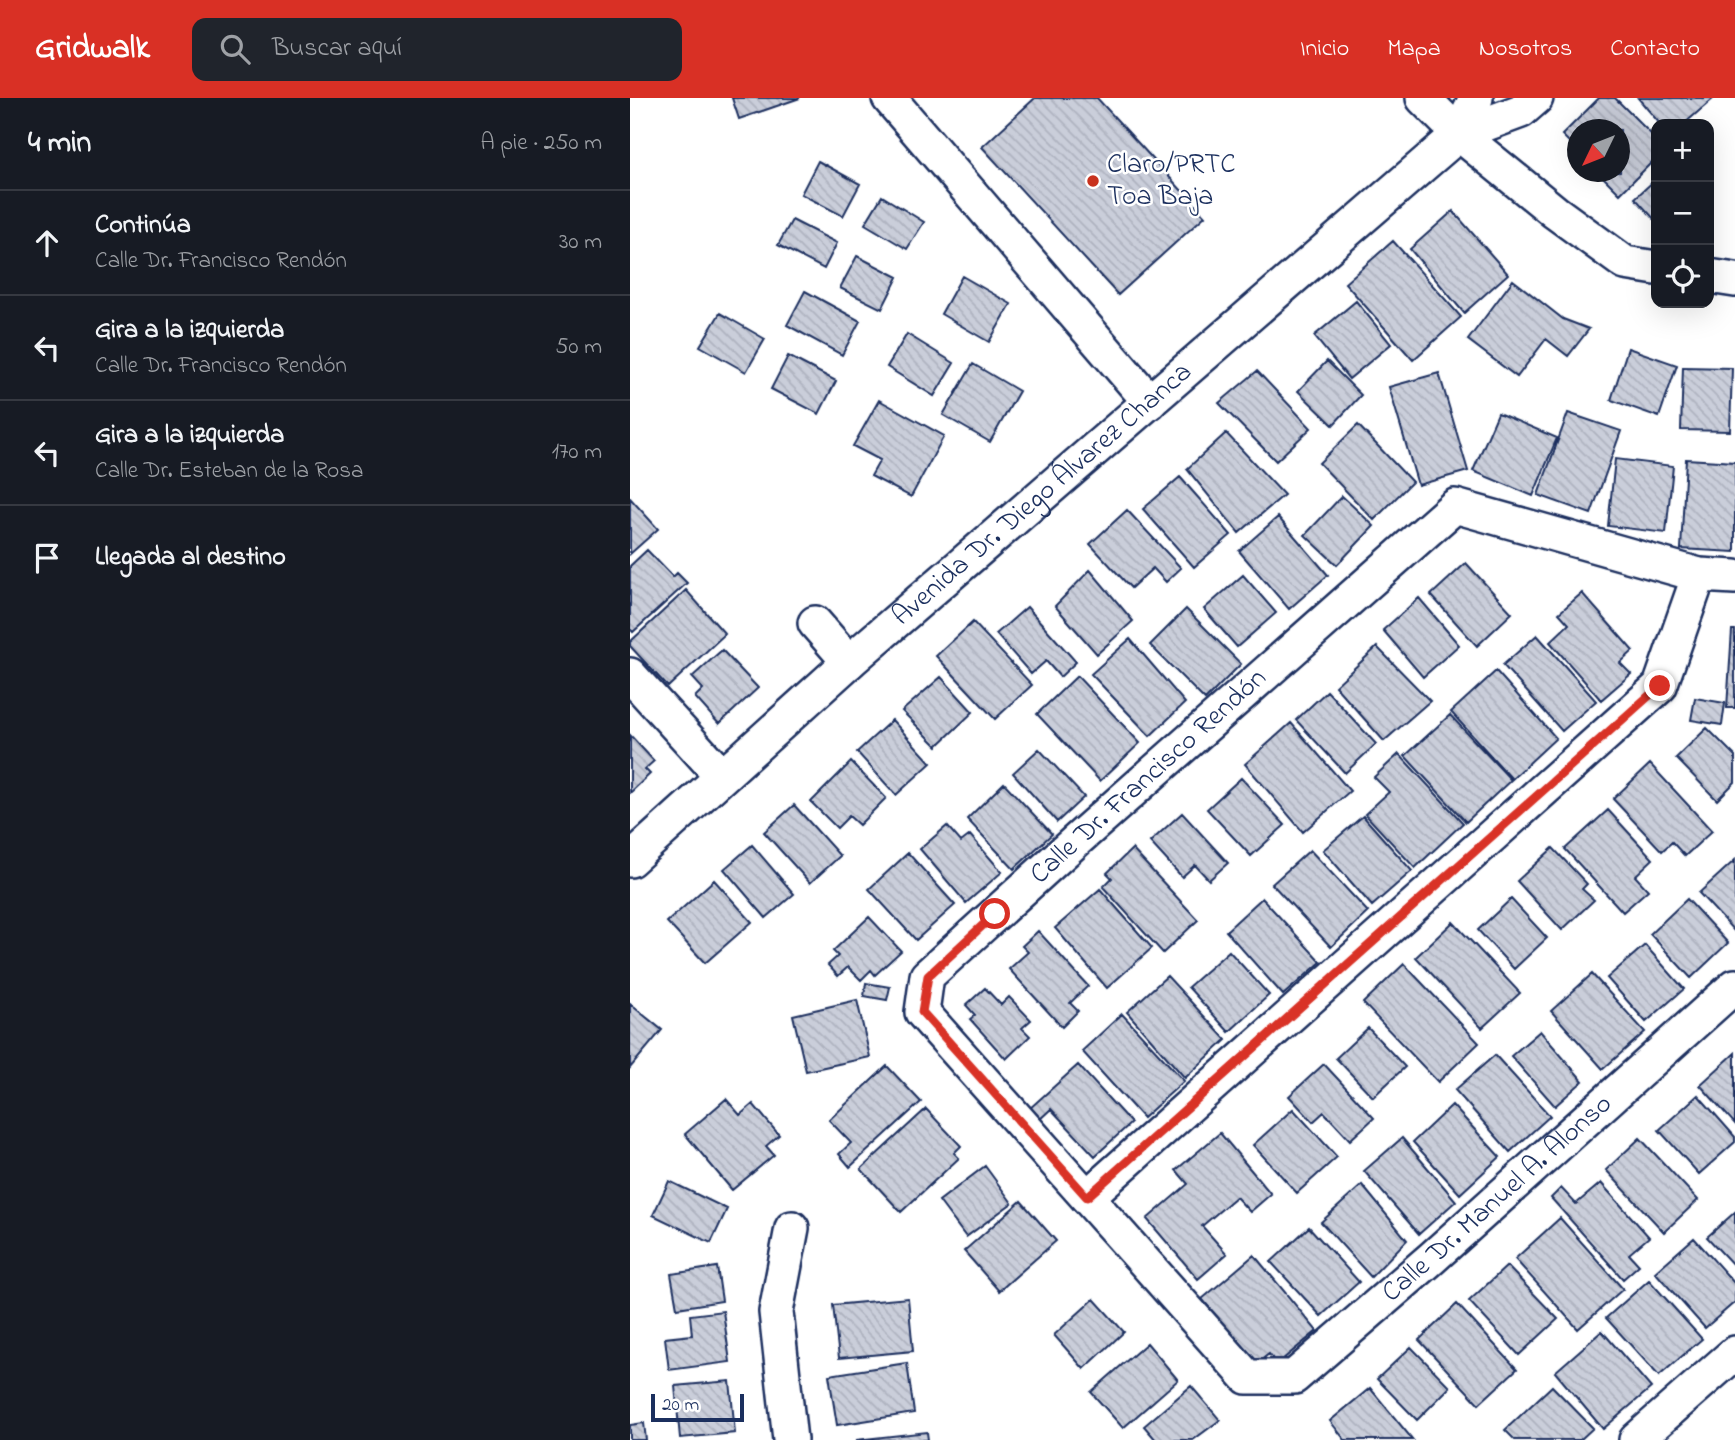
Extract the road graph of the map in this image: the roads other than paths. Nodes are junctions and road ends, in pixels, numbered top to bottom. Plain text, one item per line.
1 (889, 98) edge
2 (1423, 98) edge
3 (1476, 98) edge
4 (1536, 98) edge
5 (1459, 134) junction
6 (1651, 267) edge
7 (1714, 277) edge
8 (1735, 280) edge
9 (1150, 402) junction
10 (1699, 575) junction
11 (1735, 577) edge
12 (815, 623) dead end
13 (849, 662) junction
14 (630, 675) edge
15 (722, 775) junction
16 (630, 860) edge
17 (1735, 986) edge
18 (1087, 1197) junction
19 (792, 1228) dead end
20 (1735, 1353) edge
21 (1247, 1377) joint
22 (790, 1440) edge
23 (1636, 1440) edge

1 - 9 street
2 - 5 street
3 - 5 street, Avenida Dr. Diego Álvarez Chanca
4 - 5 street, Avenida Dr. Diego Álvarez Chanca
5 - 6 street
5 - 9 street, Avenida Dr. Diego Álvarez Chanca
7 - 8 street
9 - 13 street, Avenida Dr. Diego Álvarez Chanca
10 - 11 street, Calle Dr. Francisco Rendón
10 - 18 street
10 - 18 street, Calle Dr. Francisco Rendón
12 - 13 street
13 - 15 street, Avenida Dr. Diego Álvarez Chanca
14 - 15 street
15 - 16 street, Avenida Dr. Diego Álvarez Chanca
17 - 21 street, Calle Dr. Manuel A. Alonso
18 - 21 street, Calle Dr. Francisco Rendón
19 - 22 street
20 - 23 street

